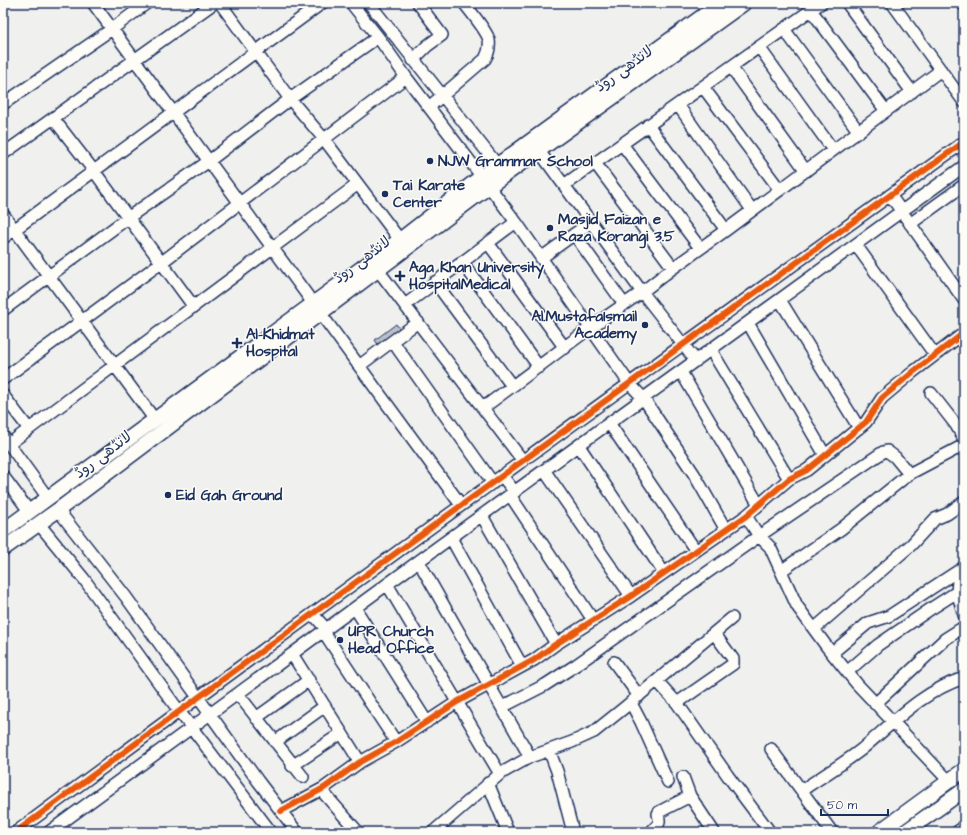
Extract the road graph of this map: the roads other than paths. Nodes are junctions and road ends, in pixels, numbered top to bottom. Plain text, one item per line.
1 (93, 3) edge
2 (147, 3) edge
3 (214, 3) edge
4 (220, 3) edge
5 (322, 3) edge
6 (351, 3) edge
7 (369, 3) edge
8 (418, 3) edge
9 (464, 3) edge
10 (721, 3) edge
11 (744, 3) edge
12 (821, 3) edge
13 (847, 3) edge
14 (892, 3) edge
15 (811, 10) junction
16 (112, 29) junction
17 (784, 29) junction
18 (378, 37) junction
19 (759, 47) junction
20 (256, 52) junction
21 (135, 60) junction
22 (413, 60) junction
23 (731, 67) junction
24 (941, 70) junction
25 (406, 77) junction
26 (703, 87) junction
27 (912, 92) junction
28 (442, 95) junction
29 (290, 99) junction
30 (964, 102) edge
31 (3, 104) edge
32 (678, 105) junction
33 (429, 107) junction
34 (886, 111) junction
35 (174, 112) junction
36 (53, 118) junction
37 (648, 125) junction
38 (859, 132) junction
39 (324, 139) junction
40 (964, 142) edge
41 (622, 144) junction
42 (833, 150) junction
43 (539, 151) junction
44 (3, 154) edge
45 (209, 160) junction
46 (595, 163) junction
47 (964, 166) edge
48 (502, 170) junction
49 (94, 171) junction
50 (806, 171) junction
51 (485, 182) junction
52 (358, 184) junction
53 (564, 185) junction
54 (963, 187) edge
55 (780, 190) junction
56 (890, 195) junction
57 (240, 203) junction
58 (752, 210) junction
59 (901, 212) junction
60 (3, 214) edge
61 (129, 217) junction
62 (516, 222) junction
63 (591, 222) junction
64 (910, 224) junction
65 (14, 230) junction
66 (726, 230) junction
67 (574, 234) junction
68 (3, 238) edge
69 (400, 240) junction
70 (488, 243) junction
71 (856, 245) junction
72 (272, 247) junction
73 (700, 248) junction
74 (541, 258) junction
75 (162, 262) junction
76 (462, 262) junction
77 (673, 268) junction
78 (378, 270) junction
79 (49, 276) junction
80 (435, 282) junction
81 (642, 292) junction
82 (780, 300) junction
83 (964, 300) edge
84 (624, 304) junction
85 (405, 305) junction
86 (194, 307) junction
87 (317, 308) junction
88 (3, 310) edge
89 (82, 322) junction
90 (418, 322) junction
91 (748, 323) junction
92 (590, 328) junction
93 (964, 333) edge
94 (393, 342) junction
95 (682, 345) junction
96 (565, 348) junction
97 (711, 350) junction
98 (935, 356) junction
99 (696, 361) junction
100 (115, 366) junction
101 (359, 366) junction
102 (539, 367) junction
103 (681, 372) junction
104 (3, 380) edge
105 (629, 383) junction
106 (512, 386) junction
107 (931, 393) dead end
108 (3, 395) edge
109 (644, 399) junction
110 (483, 408) junction
111 (155, 420) junction
112 (609, 423) junction
113 (859, 428) junction
114 (29, 429) junction
115 (6, 440) edge
116 (964, 444) edge
117 (579, 446) junction
118 (825, 455) junction
119 (523, 461) junction
120 (544, 470) junction
121 (909, 474) junction
122 (3, 476) edge
123 (498, 479) junction
124 (789, 479) junction
125 (512, 494) junction
126 (48, 498) junction
127 (964, 502) edge
128 (759, 504) junction
129 (461, 505) junction
130 (58, 510) junction
131 (30, 511) junction
132 (482, 516) junction
133 (746, 516) junction
134 (39, 524) junction
135 (726, 530) junction
136 (3, 531) edge
137 (759, 536) junction
138 (451, 538) junction
139 (3, 549) edge
140 (696, 551) junction
141 (419, 562) junction
142 (964, 568) edge
143 (781, 571) junction
144 (664, 573) junction
145 (387, 584) junction
146 (957, 592) junction
147 (631, 596) junction
148 (355, 608) junction
149 (313, 614) junction
150 (964, 615) edge
151 (732, 618) dead end
152 (593, 620) junction
153 (964, 628) edge
154 (814, 629) junction
155 (325, 630) junction
156 (714, 633) junction
157 (556, 644) junction
158 (832, 653) junction
159 (292, 654) junction
160 (614, 662) dead end
161 (522, 666) junction
162 (847, 672) junction
163 (964, 678) edge
164 (309, 680) junction
165 (657, 681) junction
166 (489, 684) junction
167 (238, 694) junction
168 (198, 697) junction
169 (635, 699) junction
170 (457, 702) junction
171 (677, 704) junction
172 (875, 704) junction
173 (325, 706) junction
174 (502, 707) junction
175 (179, 711) junction
176 (211, 714) junction
177 (256, 718) junction
178 (427, 722) junction
179 (893, 722) junction
180 (192, 727) junction
181 (342, 733) junction
182 (275, 742) junction
183 (396, 742) junction
184 (771, 749) dead end
185 (549, 750) junction
186 (530, 757) junction
187 (360, 762) junction
188 (292, 766) junction
189 (964, 770) edge
190 (500, 774) junction
191 (303, 777) dead end
192 (683, 777) dead end
193 (949, 781) junction
194 (668, 782) dead end
195 (488, 783) junction
196 (321, 790) junction
197 (802, 790) junction
198 (964, 790) edge
199 (690, 796) junction
200 (281, 811) junction
201 (964, 827) edge
202 (437, 831) edge
203 (16, 832) edge
204 (49, 832) edge
205 (271, 832) edge
206 (297, 832) edge
207 (358, 832) edge
208 (508, 832) edge
209 (573, 832) edge
210 (651, 832) edge
211 (714, 832) edge
212 (770, 832) edge
213 (832, 832) edge
214 (879, 832) edge
215 (905, 832) edge
216 (957, 832) edge

1 - 16 street
2 - 16 street
3 - 21 street
4 - 20 street
5 - 20 street
6 - 18 street
7 - 22 street
8 - 22 street
9 - 28 street
10 - 48 main road, لانڈھی روڈ
11 - 43 main road, لانڈھی روڈ
12 - 15 street
13 - 27 street
14 - 24 street
15 - 17 street
15 - 34 street
16 - 21 street
16 - 31 street
17 - 19 street
17 - 38 street
18 - 25 street
18 - 29 street
19 - 23 street
19 - 42 street
20 - 29 street
20 - 35 street
21 - 35 street
21 - 36 street
22 - 28 street
23 - 26 street
23 - 50 street
24 - 27 street
24 - 30 street
25 - 33 street
25 - 39 street
26 - 32 street
26 - 55 street
27 - 34 street
28 - 33 street
28 - 48 street
29 - 39 street
29 - 45 street
32 - 37 street
32 - 58 street
33 - 51 street
34 - 38 street
35 - 45 street
35 - 49 street
36 - 44 street
36 - 49 street
37 - 41 street
37 - 66 street
38 - 42 street
39 - 52 street
39 - 57 street
40 - 56 street
41 - 46 street
41 - 73 street
42 - 50 street
43 - 48 main road, لانڈھی روڈ
43 - 53 street
45 - 57 street
45 - 61 street
46 - 53 street
46 - 77 street
47 - 59 street
48 - 51 main road, لانڈھی روڈ
49 - 61 street
49 - 65 street
50 - 55 street
51 - 62 street
51 - 69 main road, لانڈھی روڈ
51 - 78 main road, لانڈھی روڈ
52 - 69 street
52 - 72 street
53 - 63 street
54 - 64 street
55 - 58 street
56 - 59 street
56 - 95 street
57 - 72 street
57 - 75 street
58 - 66 street
59 - 64 street
59 - 71 street
60 - 65 street
61 - 75 street
61 - 79 street
62 - 70 street
62 - 74 street
63 - 67 street
63 - 81 street
64 - 83 street
65 - 68 street
65 - 79 street
66 - 73 street
67 - 74 street
67 - 84 street
69 - 87 main road, لانڈھی روڈ
70 - 76 street
70 - 96 street
71 - 82 street
71 - 98 street
72 - 86 street
72 - 87 street
73 - 77 street
74 - 92 street
75 - 86 street
75 - 89 street
76 - 80 street
76 - 102 street
77 - 81 street
78 - 85 street
78 - 87 main road, لانڈھی روڈ
79 - 88 street
79 - 89 street
80 - 85 street
80 - 106 street
81 - 84 street
81 - 95 street
82 - 91 street
82 - 113 street
84 - 92 street
85 - 90 street
86 - 100 street
87 - 101 street
87 - 111 main road, لانڈھی روڈ
87 - 130 main road, لانڈھی روڈ
89 - 100 street
89 - 104 street
90 - 94 street
90 - 110 street
91 - 97 street
91 - 118 street
92 - 96 street
92 - 105 street
93 - 98 street
94 - 101 street
94 - 123 street
95 - 99 street
95 - 105 street
96 - 102 street
97 - 99 street
97 - 124 street
98 - 113 street
99 - 103 street
100 - 111 street
100 - 114 street
101 - 129 street
102 - 106 street
103 - 109 street
103 - 128 street
105 - 109 street
105 - 119 street
106 - 110 street
107 - 116 street
108 - 114 street
109 - 112 street
109 - 135 street
110 - 119 street
111 - 126 main road, لانڈھی روڈ
112 - 117 street
112 - 140 street
113 - 118 street
114 - 115 street
115 - 126 street
116 - 121 street
117 - 120 street
117 - 144 street
118 - 124 street
119 - 123 street
120 - 125 street
120 - 147 street
121 - 137 street
121 - 143 street
122 - 131 street
123 - 125 street
123 - 129 street
124 - 128 street
125 - 132 street
125 - 152 street
126 - 131 main road, لانڈھی روڈ
127 - 154 street
128 - 133 street
129 - 149 street
130 - 134 main road, لانڈھی روڈ
130 - 168 street
131 - 136 main road, لانڈھی روڈ
132 - 138 street
132 - 157 street
133 - 135 street
133 - 137 street
134 - 139 main road, لانڈھی روڈ
134 - 175 street
135 - 140 street
137 - 143 street
137 - 174 street
138 - 141 street
138 - 161 street
140 - 144 street
141 - 145 street
141 - 166 street
142 - 146 street
142 - 158 street
143 - 154 street
144 - 147 street
145 - 148 street
145 - 170 street
146 - 150 street
146 - 162 street
147 - 152 street
148 - 155 street
148 - 178 street
149 - 155 street
149 - 168 street
151 - 156 street
152 - 157 street
153 - 172 street
154 - 158 street
155 - 159 street
155 - 183 street
156 - 165 street
156 - 171 street
157 - 161 street
158 - 162 street
159 - 164 street
159 - 167 street
160 - 169 street
161 - 166 street
162 - 172 street
163 - 179 street
164 - 173 street
164 - 177 street
165 - 169 street
165 - 171 street
166 - 170 street
166 - 174 street
167 - 176 street
167 - 177 street
168 - 175 street
168 - 176 street
169 - 185 street
169 - 194 street
170 - 178 street
170 - 190 street
171 - 212 street
172 - 179 street
173 - 181 street
173 - 182 street
174 - 186 street
175 - 180 street
175 - 203 street
176 - 180 street
176 - 200 street
177 - 182 street
178 - 183 street
179 - 193 street
179 - 197 street
180 - 204 street
180 - 205 street
181 - 187 street
181 - 188 street
182 - 188 street
183 - 187 street
184 - 197 street
185 - 186 street
185 - 209 street
186 - 190 street
187 - 196 street
188 - 191 street
189 - 193 main road
190 - 195 street
192 - 199 street
193 - 214 main road
195 - 202 street
195 - 208 street
196 - 200 street
196 - 207 street
197 - 213 street
198 - 215 main road
199 - 210 street
199 - 211 street
200 - 206 street
201 - 216 street

